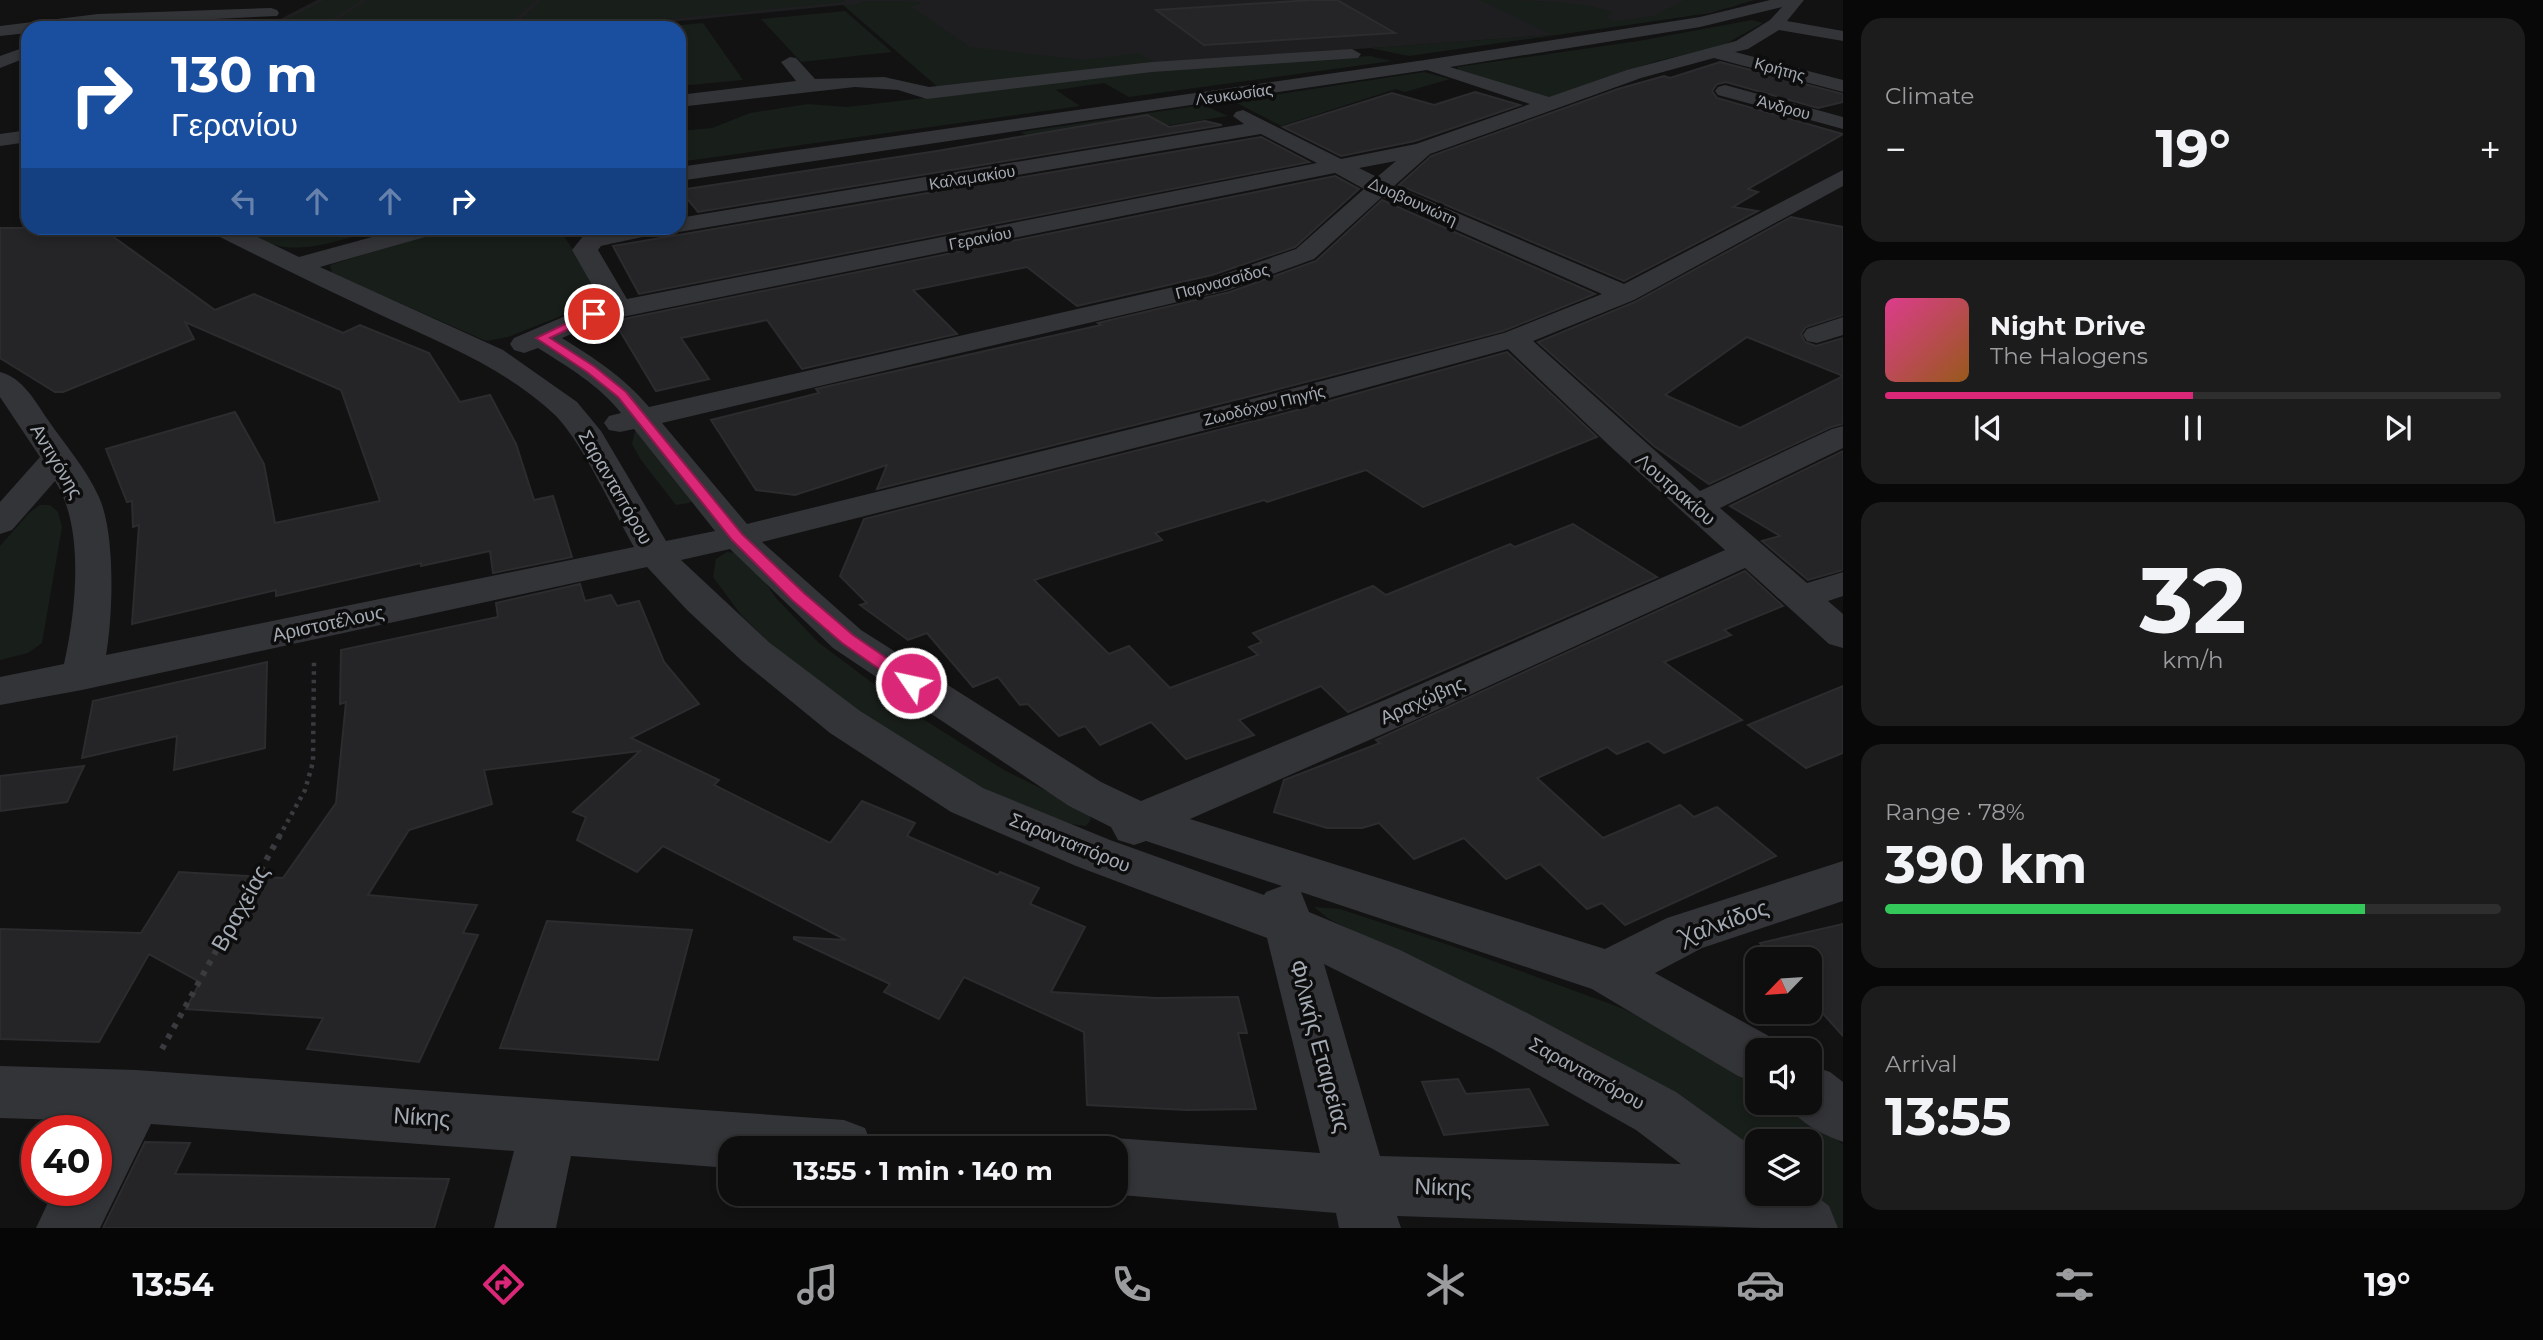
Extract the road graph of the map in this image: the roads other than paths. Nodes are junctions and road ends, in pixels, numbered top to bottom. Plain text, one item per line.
1 (132, 0) edge
2 (1786, 0) edge
3 (1796, 0) edge
4 (97, 19) junction
5 (79, 21) edge
6 (93, 21) edge
7 (257, 21) edge
8 (1776, 24) junction
9 (21, 28) edge
10 (0, 30) edge
11 (1843, 36) edge
12 (1716, 53) junction
13 (21, 54) edge
14 (789, 62) dead end
15 (0, 63) edge
16 (1425, 65) junction
17 (810, 85) junction
18 (1843, 86) edge
19 (778, 88) junction
20 (1725, 91) dead end
21 (927, 93) junction
22 (726, 97) junction
23 (1207, 98) junction
24 (686, 100) edge
25 (1550, 104) junction
26 (712, 115) dead end
27 (1843, 123) edge
28 (1265, 127) junction
29 (21, 137) edge
30 (0, 140) edge
31 (1422, 149) junction
32 (1343, 167) junction
33 (686, 173) edge
34 (1843, 177) edge
35 (1378, 187) junction
36 (686, 224) edge
37 (235, 235) edge
38 (405, 235) edge
39 (621, 235) edge
40 (296, 266) junction
41 (1625, 294) junction
42 (619, 309) junction
43 (542, 338) junction
44 (1514, 339) junction
45 (493, 356) junction
46 (0, 382) edge
47 (642, 417) junction
48 (585, 431) junction
49 (1843, 436) edge
50 (58, 457) junction
51 (1696, 506) junction
52 (0, 523) edge
53 (737, 537) junction
54 (1748, 553) junction
55 (656, 555) junction
56 (1843, 584) edge
57 (1798, 598) junction
58 (1843, 635) edge
59 (82, 676) junction
60 (0, 691) edge
61 (1140, 821) junction
62 (1106, 858) junction
63 (1275, 863) junction
64 (1843, 881) edge
65 (1287, 925) junction
66 (1608, 972) junction
67 (1745, 1051) edge
68 (0, 1092) edge
69 (136, 1096) junction
70 (1822, 1100) edge
71 (1843, 1115) edge
72 (549, 1127) junction
73 (718, 1139) edge
74 (112, 1142) edge
75 (1128, 1169) edge
76 (1745, 1178) edge
77 (1745, 1201) edge
78 (79, 1206) edge
79 (1364, 1206) edge
80 (67, 1228) edge
81 (525, 1228) edge

1 - 4 street
2 - 16 street, Λευκωσίας
3 - 8 street, Παρνασσίδος
4 - 5 street
4 - 6 street
4 - 7 street
8 - 11 street
8 - 12 street, Παρνασσίδος
9 - 10 street
12 - 18 street, Κρήτης
12 - 25 street, Παρνασσίδος
13 - 15 street
14 - 17 street
16 - 21 street
16 - 23 street, Λευκωσίας
16 - 25 street
17 - 19 street
17 - 21 street
19 - 21 street
19 - 22 street
20 - 27 street, Άνδρου
22 - 24 street
22 - 26 street
23 - 28 street, Δυοβουνιώτη
23 - 33 street, Λευκωσίας
25 - 31 street, Παρνασσίδος
28 - 32 street, Δυοβουνιώτη
28 - 36 street, Καλαμακίου
29 - 30 street
31 - 32 street, Γερανίου
31 - 35 street, Παρνασσίδος
32 - 35 street, Δυοβουνιώτη
32 - 42 street, Γερανίου
34 - 41 street, Ζωοδόχου Πηγής
35 - 41 street, Δυοβουνιώτη
35 - 47 street, Παρνασσίδος
37 - 40 street, Σαρανταπόρου
38 - 40 street
39 - 42 street
40 - 45 street, Σαρανταπόρου
41 - 44 street, Ζωοδόχου Πηγής
42 - 43 street, Γερανίου
43 - 45 street
43 - 47 street
44 - 51 street, Λουτρακίου
44 - 53 street, Ζωοδόχου Πηγής
45 - 48 street, Σαρανταπόρου
46 - 50 street, Αντιγόνης
47 - 48 street, Παρνασσίδος
47 - 53 street
48 - 55 street, Σαρανταπόρου
49 - 51 street
50 - 52 street
50 - 59 street, Αντιγόνης
51 - 54 street, Λουτρακίου
53 - 55 street, Ζωοδόχου Πηγής
53 - 61 street
54 - 57 street, Λουτρακίου
54 - 61 street, Αραχώβης
55 - 59 street, Αριστοτέλους
55 - 62 street, Σαρανταπόρου
56 - 57 street
57 - 58 street, Λουτρακίου
59 - 60 street, Αριστοτέλους
61 - 62 street, Αραχώβης
61 - 63 street
62 - 65 street, Σαρανταπόρου
63 - 65 street, Φιλικής Εταιρείας
63 - 66 street
64 - 66 street, Χαλκίδος
65 - 76 street, Σαρανταπόρου
65 - 79 street, Φιλικής Εταιρείας
66 - 67 street
68 - 69 street, Νίκης
69 - 72 street, Νίκης
69 - 74 street
70 - 71 street
72 - 73 street, Νίκης
72 - 81 street
75 - 79 street, Νίκης
77 - 79 street, Νίκης
78 - 80 street

